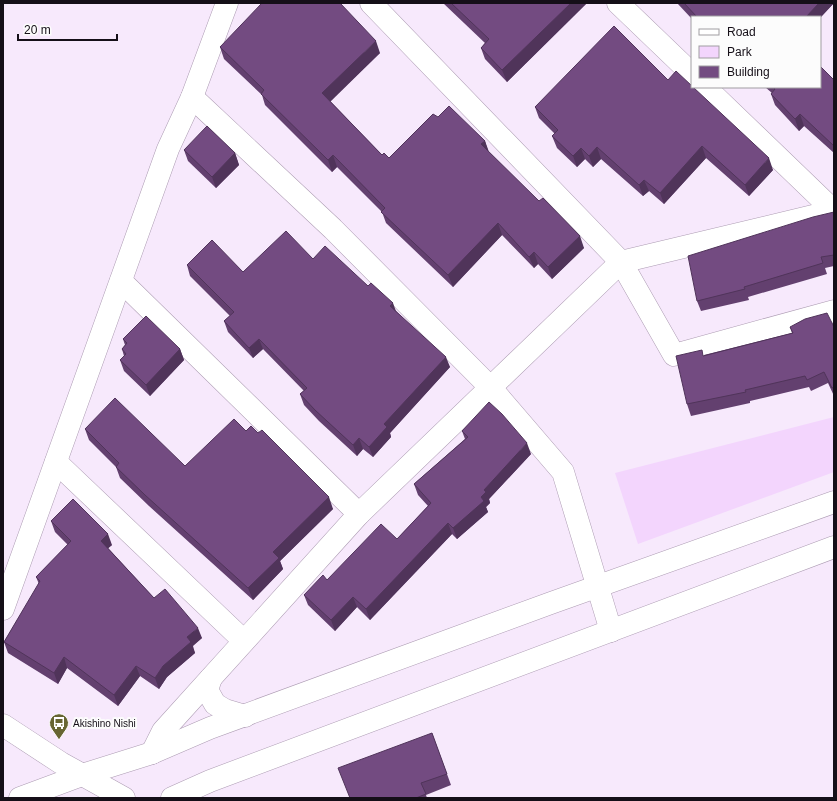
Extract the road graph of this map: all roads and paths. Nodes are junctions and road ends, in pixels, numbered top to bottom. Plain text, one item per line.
1 (227, 3) edge
2 (371, 3) edge
3 (618, 3) edge
4 (691, 73) edge
5 (706, 88) edge
6 (192, 97) junction
7 (834, 211) edge
8 (621, 262) junction
9 (121, 280) junction
10 (834, 311) edge
11 (490, 388) junction
12 (56, 462) junction
13 (834, 502) edge
14 (359, 514) junction
15 (834, 547) edge
16 (598, 587) junction
17 (3, 609) edge
18 (611, 631) junction
19 (244, 641) junction
20 (211, 678) junction
21 (245, 716) junction
22 (3, 725) edge
23 (152, 752) junction
24 (82, 775) junction
25 (20, 798) edge
26 (124, 798) edge
27 (172, 798) edge

1 - 6 street
2 - 8 street
3 - 4 street
5 - 7 street
6 - 9 street
6 - 11 street
7 - 8 street
8 - 10 street
8 - 11 street
9 - 12 street
9 - 14 street
11 - 14 street
11 - 16 street
12 - 17 street
12 - 19 street
13 - 16 street
14 - 19 street
15 - 18 street
16 - 18 street
16 - 21 street
18 - 27 street
19 - 20 street
20 - 21 street
20 - 23 street
21 - 23 street
22 - 24 street
23 - 24 street
24 - 25 street
24 - 26 street

